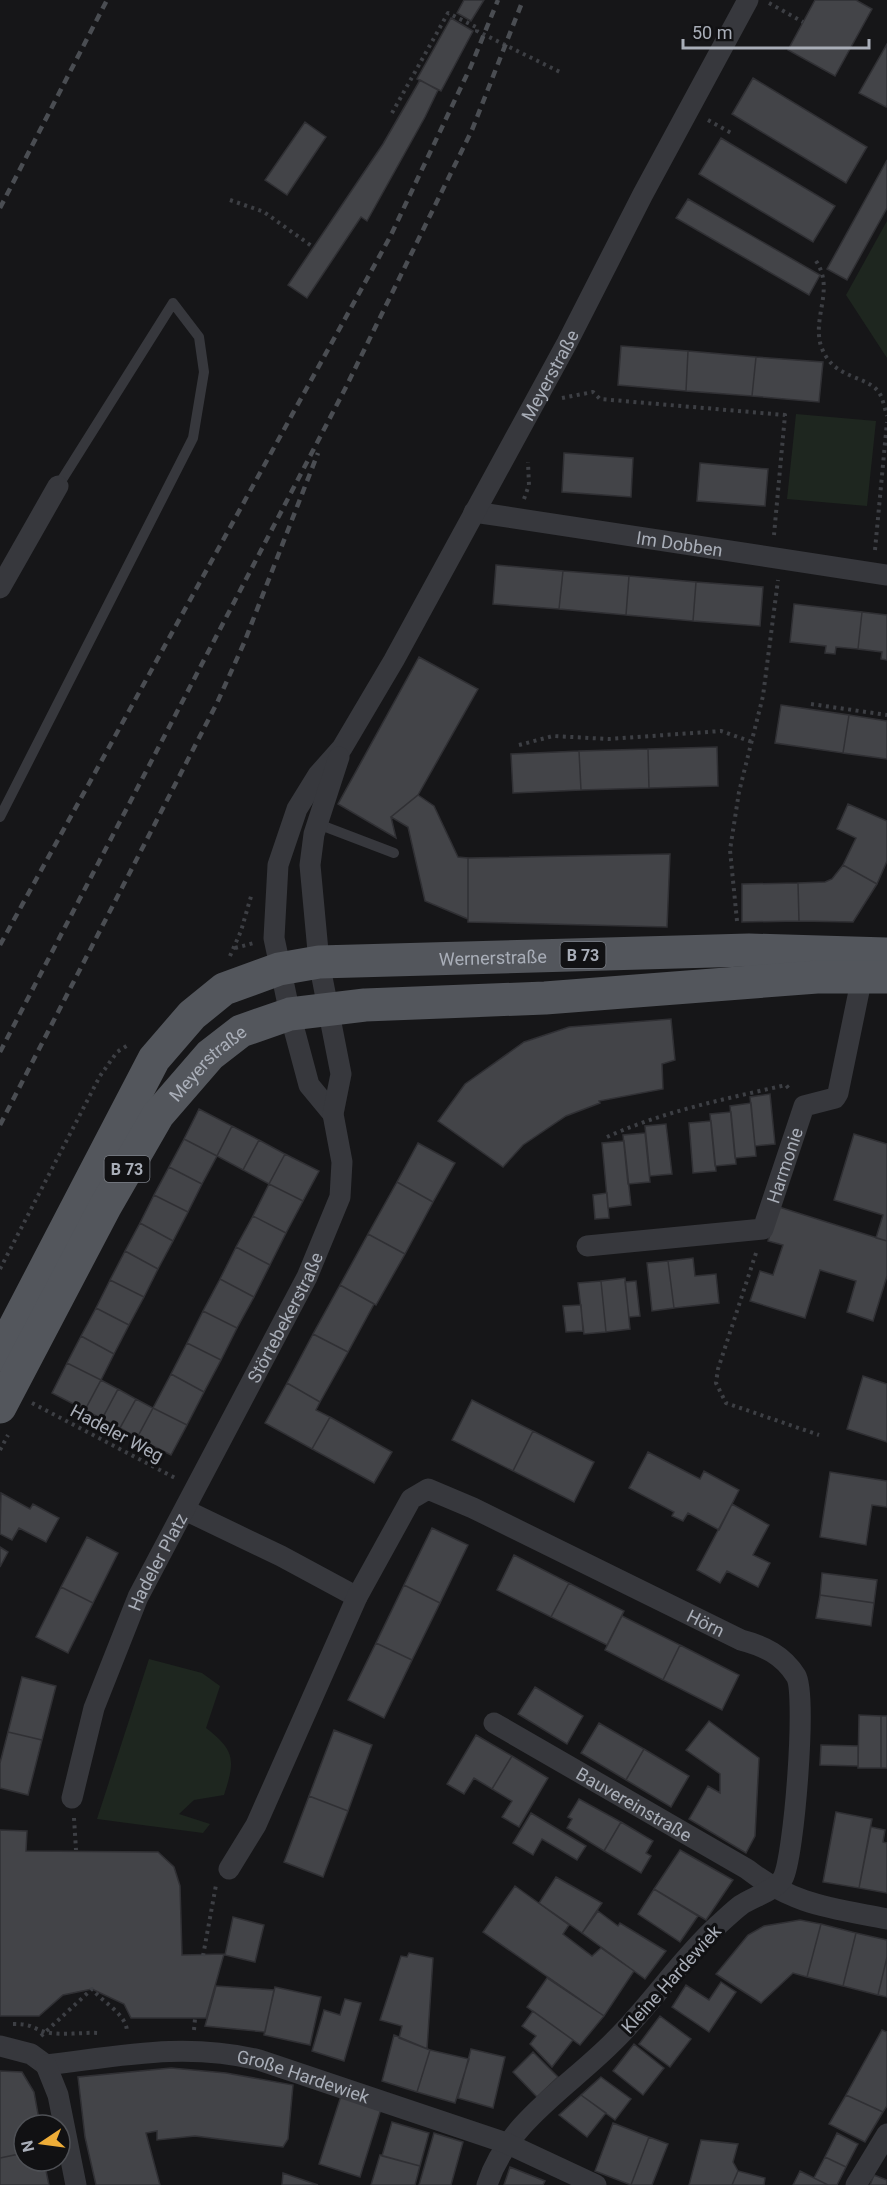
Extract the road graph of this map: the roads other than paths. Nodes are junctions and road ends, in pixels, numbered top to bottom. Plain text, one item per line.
1 (748, 0) edge
2 (58, 486) joint
3 (474, 512) junction
4 (880, 573) edge
5 (0, 588) edge
6 (342, 748) junction
7 (0, 817) edge
8 (318, 824) junction
9 (394, 853) dead end
10 (319, 962) junction
11 (876, 965) edge
12 (279, 969) junction
13 (328, 1008) junction
14 (290, 1014) junction
15 (333, 1114) junction
16 (587, 1246) dead end
17 (0, 1355) edge
18 (13, 1403) edge
19 (185, 1510) junction
20 (357, 1597) junction
21 (494, 1723) dead end
22 (72, 1798) road end
23 (229, 1869) road end
24 (771, 1888) junction
25 (887, 1919) edge
26 (0, 2046) edge
27 (46, 2066) junction
28 (887, 2134) edge
29 (506, 2143) junction
30 (76, 2185) edge
31 (487, 2185) edge
32 (596, 2185) edge
33 (856, 2185) edge

1 - 3 street, Meyerstraße
2 - 5 street
2 - 7 lane
3 - 4 street, Im Dobben
3 - 6 street, Meyerstraße
6 - 8 street, Meyerstraße
6 - 12 street, Meyerstraße
8 - 9 lane
8 - 10 street, Meyerstraße
10 - 11 main road, Wernerstraße / B 73
10 - 12 main road, Wernerstraße / B 73
10 - 13 street, Meyerstraße
11 - 13 main road, B 73
11 - 16 street, Harmonie
12 - 14 street
12 - 17 main road, Meyerstraße / B 73
13 - 14 main road, Meyerstraße / B 73
13 - 15 street, Störtebekerstraße
14 - 15 street
14 - 18 main road, Meyerstraße / B 73
15 - 19 street, Störtebekerstraße
19 - 20 street, Hadeler Platz
19 - 22 street, Hadeler Platz
20 - 23 street
20 - 24 street, Hörn
21 - 24 street, Bauvereinstraße
24 - 25 street
24 - 29 street, Kleine Hardewiek
26 - 27 street
27 - 29 street, Große Hardewiek
27 - 30 street
28 - 33 street
29 - 31 street, Kleine Hardewiek
29 - 32 street, Große Hardewiek

